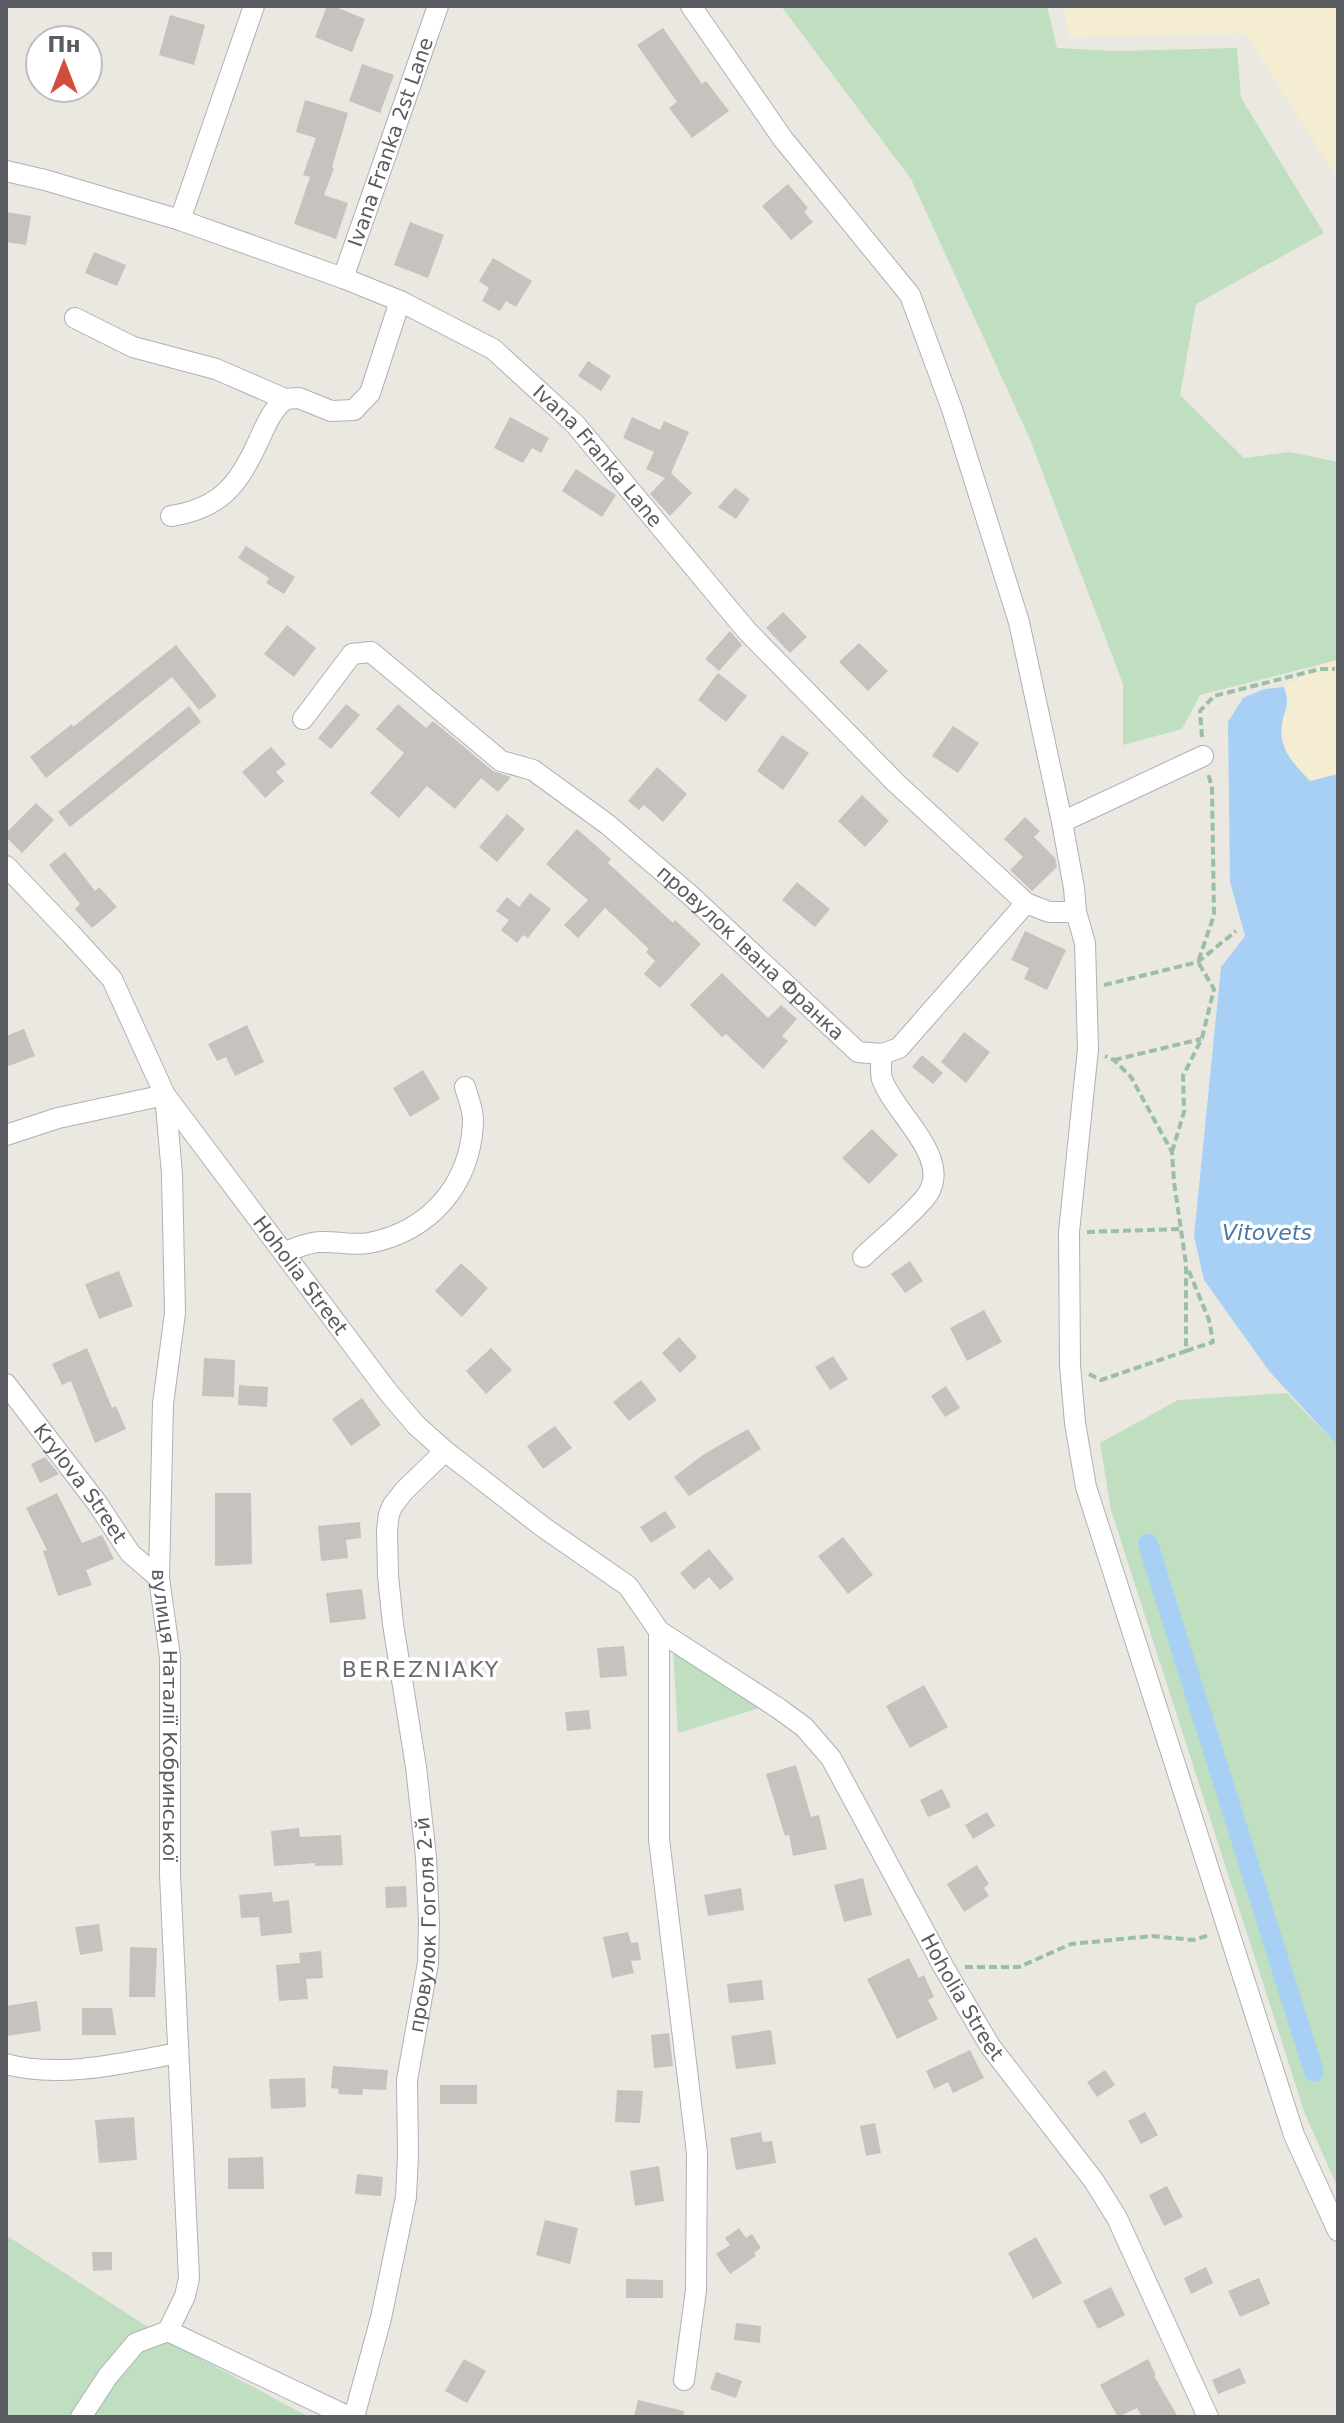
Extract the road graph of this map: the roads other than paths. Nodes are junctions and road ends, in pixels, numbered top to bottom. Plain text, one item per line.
1 (254, 6) edge
2 (438, 6) edge
3 (691, 6) edge
4 (6, 171) edge
5 (180, 220) junction
6 (343, 278) junction
7 (400, 301) junction
8 (75, 318) dead end
9 (285, 399) junction
10 (171, 516) dead end
11 (303, 719) dead end
12 (1203, 756) road end
13 (1062, 822) junction
14 (6, 866) edge
15 (1026, 903) junction
16 (1076, 912) junction
17 (882, 1054) junction
18 (465, 1087) dead end
19 (165, 1095) junction
20 (6, 1135) edge
21 (284, 1252) junction
22 (863, 1257) dead end
23 (6, 1384) edge
24 (445, 1451) junction
25 (159, 1578) junction
26 (659, 1631) junction
27 (178, 2053) junction
28 (6, 2064) edge
29 (1338, 2231) edge
30 (168, 2331) junction
31 (684, 2380) dead end
32 (81, 2417) edge
33 (352, 2417) edge
34 (1208, 2417) edge

1 - 5 street
2 - 6 street, Ivana Franka 2st Lane
3 - 13 street
4 - 5 street, Ivana Franka Lane
5 - 6 street, Ivana Franka Lane
6 - 7 street, Ivana Franka Lane
7 - 9 street
7 - 15 street, Ivana Franka Lane
8 - 9 street
9 - 10 street
11 - 17 street, провулок Івана Франка
12 - 13 street
13 - 16 street
14 - 19 street, Hoholia Street
15 - 16 street, Ivana Franka Lane
15 - 17 street
16 - 29 street
17 - 22 street
18 - 21 street
19 - 20 street
19 - 21 street, Hoholia Street
19 - 25 street, вулиця Наталії Кобринської
21 - 24 street, Hoholia Street
23 - 25 street, Krylova Street
24 - 26 street, Hoholia Street
24 - 33 street, провулок Гоголя 2-й
25 - 27 street, вулиця Наталії Кобринської
26 - 31 street
26 - 34 street, Hoholia Street
27 - 28 street
27 - 30 street, вулиця Наталії Кобринської
30 - 32 street
30 - 33 street

